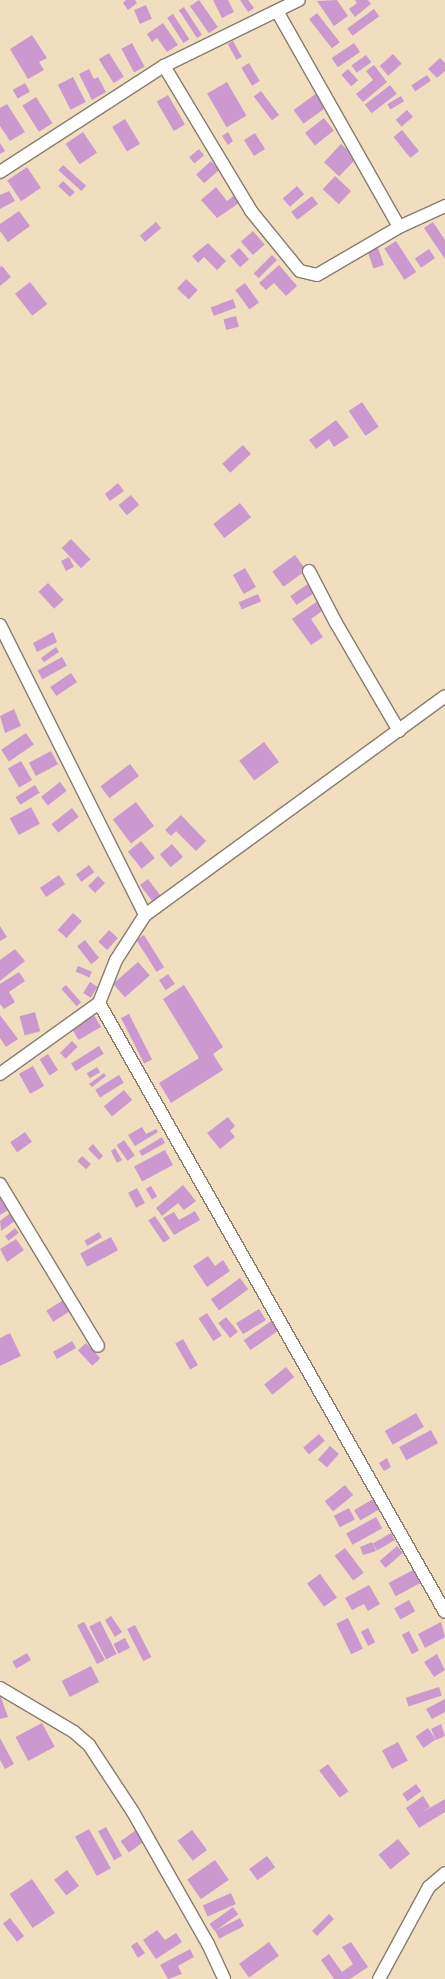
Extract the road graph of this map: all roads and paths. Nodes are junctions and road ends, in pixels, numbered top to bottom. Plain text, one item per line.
1 (299, 0) edge
2 (277, 11) junction
3 (164, 66) junction
4 (0, 172) edge
5 (445, 206) edge
6 (398, 227) junction
7 (309, 571) dead end
8 (0, 625) edge
9 (445, 696) edge
10 (400, 731) junction
11 (145, 915) junction
12 (99, 1003) junction
13 (0, 1074) edge
14 (0, 1184) edge
15 (98, 1346) dead end
16 (445, 1612) edge
17 (0, 1688) edge
18 (445, 1873) edge
19 (224, 1979) edge
20 (379, 1979) edge

1 - 2 street
2 - 3 street
2 - 6 street
3 - 4 street
3 - 6 street
5 - 6 street
7 - 10 street
8 - 11 street
9 - 10 street
10 - 11 street
11 - 12 street
12 - 13 street
12 - 16 street
14 - 15 street
17 - 19 street
18 - 20 street

